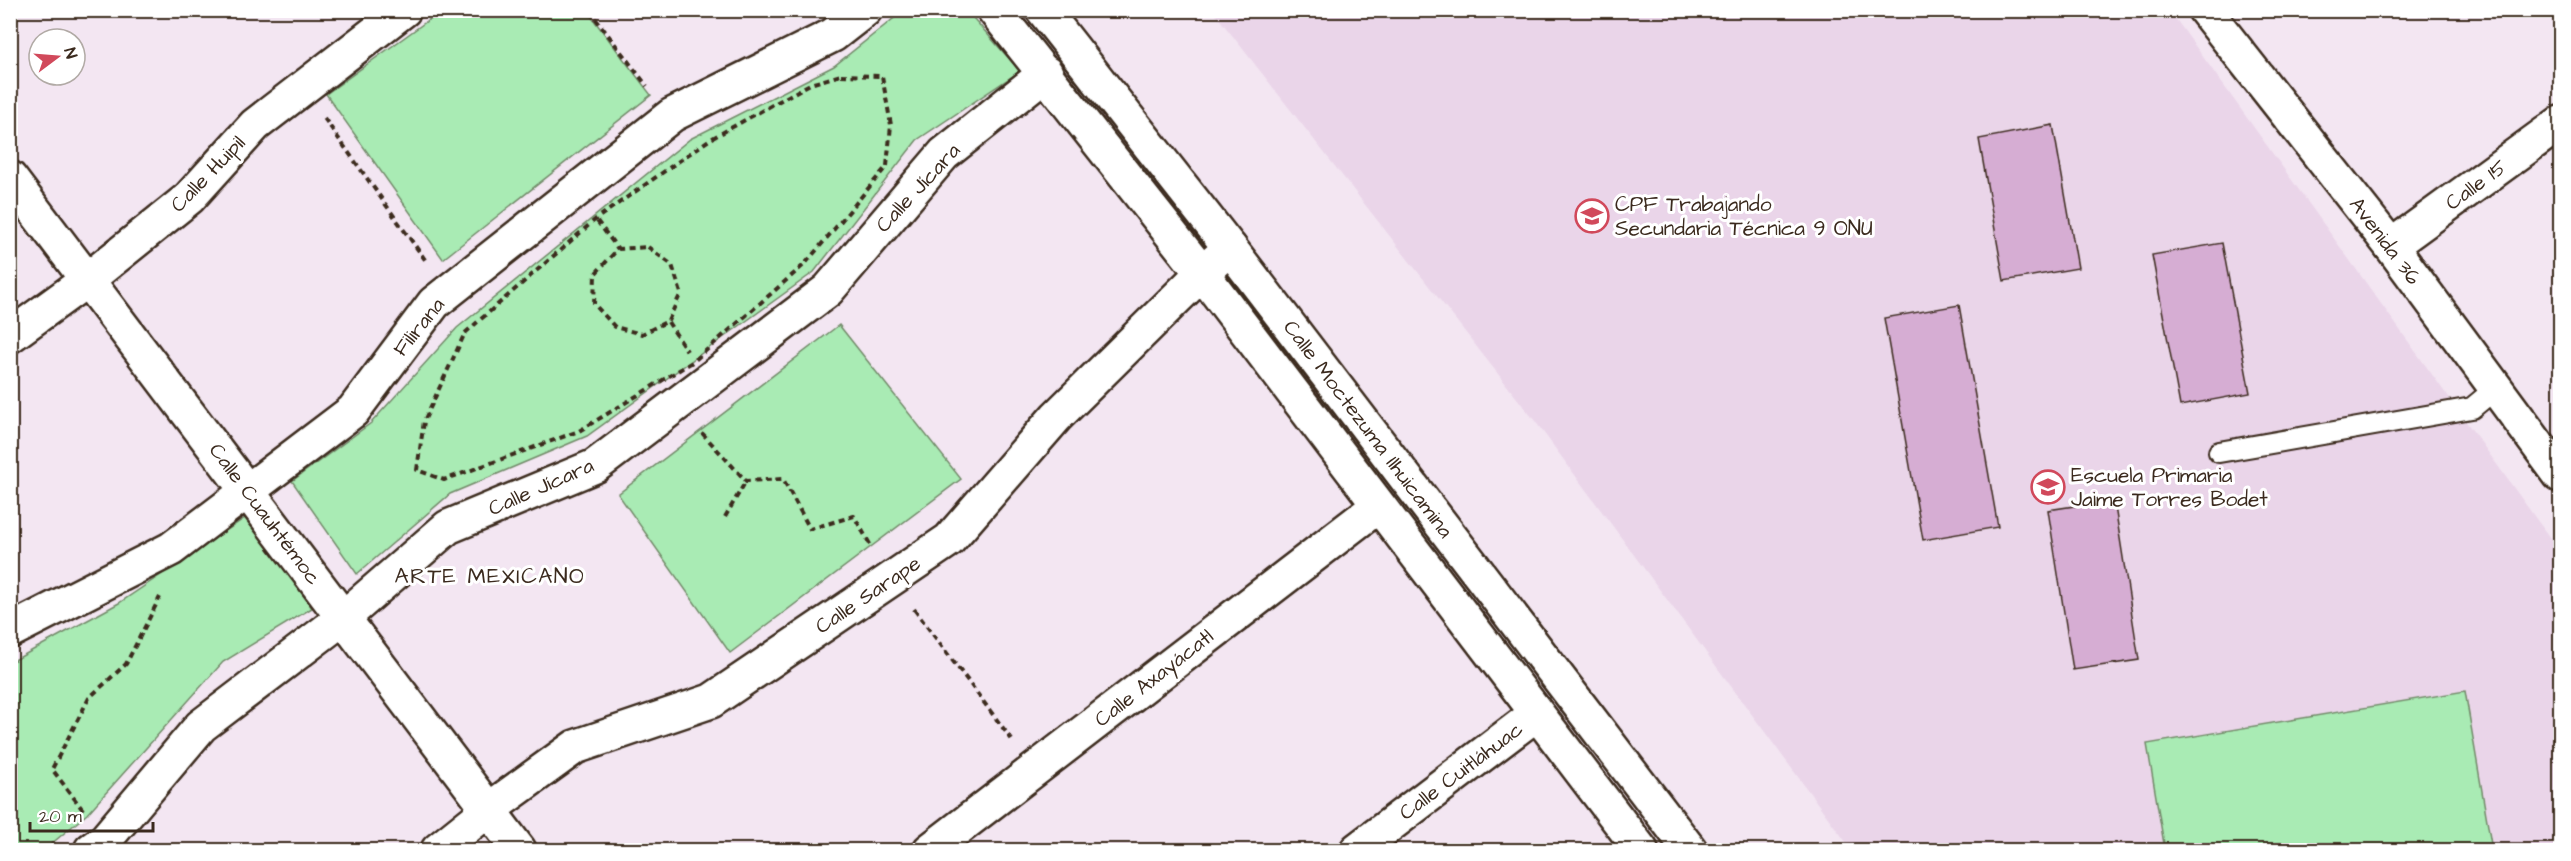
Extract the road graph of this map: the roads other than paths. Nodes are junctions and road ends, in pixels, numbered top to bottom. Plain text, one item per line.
1 (404, 10) edge
2 (865, 10) edge
3 (994, 10) edge
4 (1043, 10) edge
5 (2205, 10) edge
6 (1046, 74) junction
7 (2560, 123) edge
8 (10, 178) edge
9 (2391, 246) junction
10 (1230, 248) junction
11 (1202, 273) junction
12 (87, 280) junction
13 (10, 336) edge
14 (2494, 389) junction
15 (2219, 452) dead end
16 (2560, 475) edge
17 (247, 490) junction
18 (1378, 506) junction
19 (343, 618) junction
20 (10, 631) edge
21 (1536, 714) junction
22 (488, 810) junction
23 (98, 845) edge
24 (438, 850) edge
25 (519, 850) edge
26 (930, 850) edge
27 (1357, 850) edge
28 (1641, 850) edge
29 (1690, 850) edge

1 - 12 street, Calle Huipil
2 - 17 street, Filirana
3 - 6 street, Calle Moctezuma Ilhuicamina
4 - 10 street, Calle Moctezuma Ilhuicamina
5 - 9 street, Avenida 36
6 - 11 street, Calle Moctezuma Ilhuicamina
6 - 19 street, Calle Jícara
7 - 9 street, Calle 15
8 - 12 street, Calle Cuauhtémoc
9 - 14 street, Avenida 36
10 - 11 street, Calle Sarape
10 - 29 street, Calle Moctezuma Ilhuicamina
11 - 18 street, Calle Moctezuma Ilhuicamina
11 - 22 street, Calle Sarape
12 - 13 street, Calle Huipil
12 - 17 street, Calle Cuauhtémoc
14 - 15 lane
14 - 16 street, Avenida 36
17 - 19 street, Calle Cuauhtémoc
17 - 20 street, Filirana
18 - 21 street, Calle Moctezuma Ilhuicamina
18 - 26 street, Calle Axayácatl
19 - 22 street, Calle Cuauhtémoc
19 - 23 street, Calle Jícara
21 - 27 street, Calle Cuitláhuac
21 - 28 street, Calle Moctezuma Ilhuicamina
22 - 24 street, Calle Sarape
22 - 25 street, Calle Cuauhtémoc

